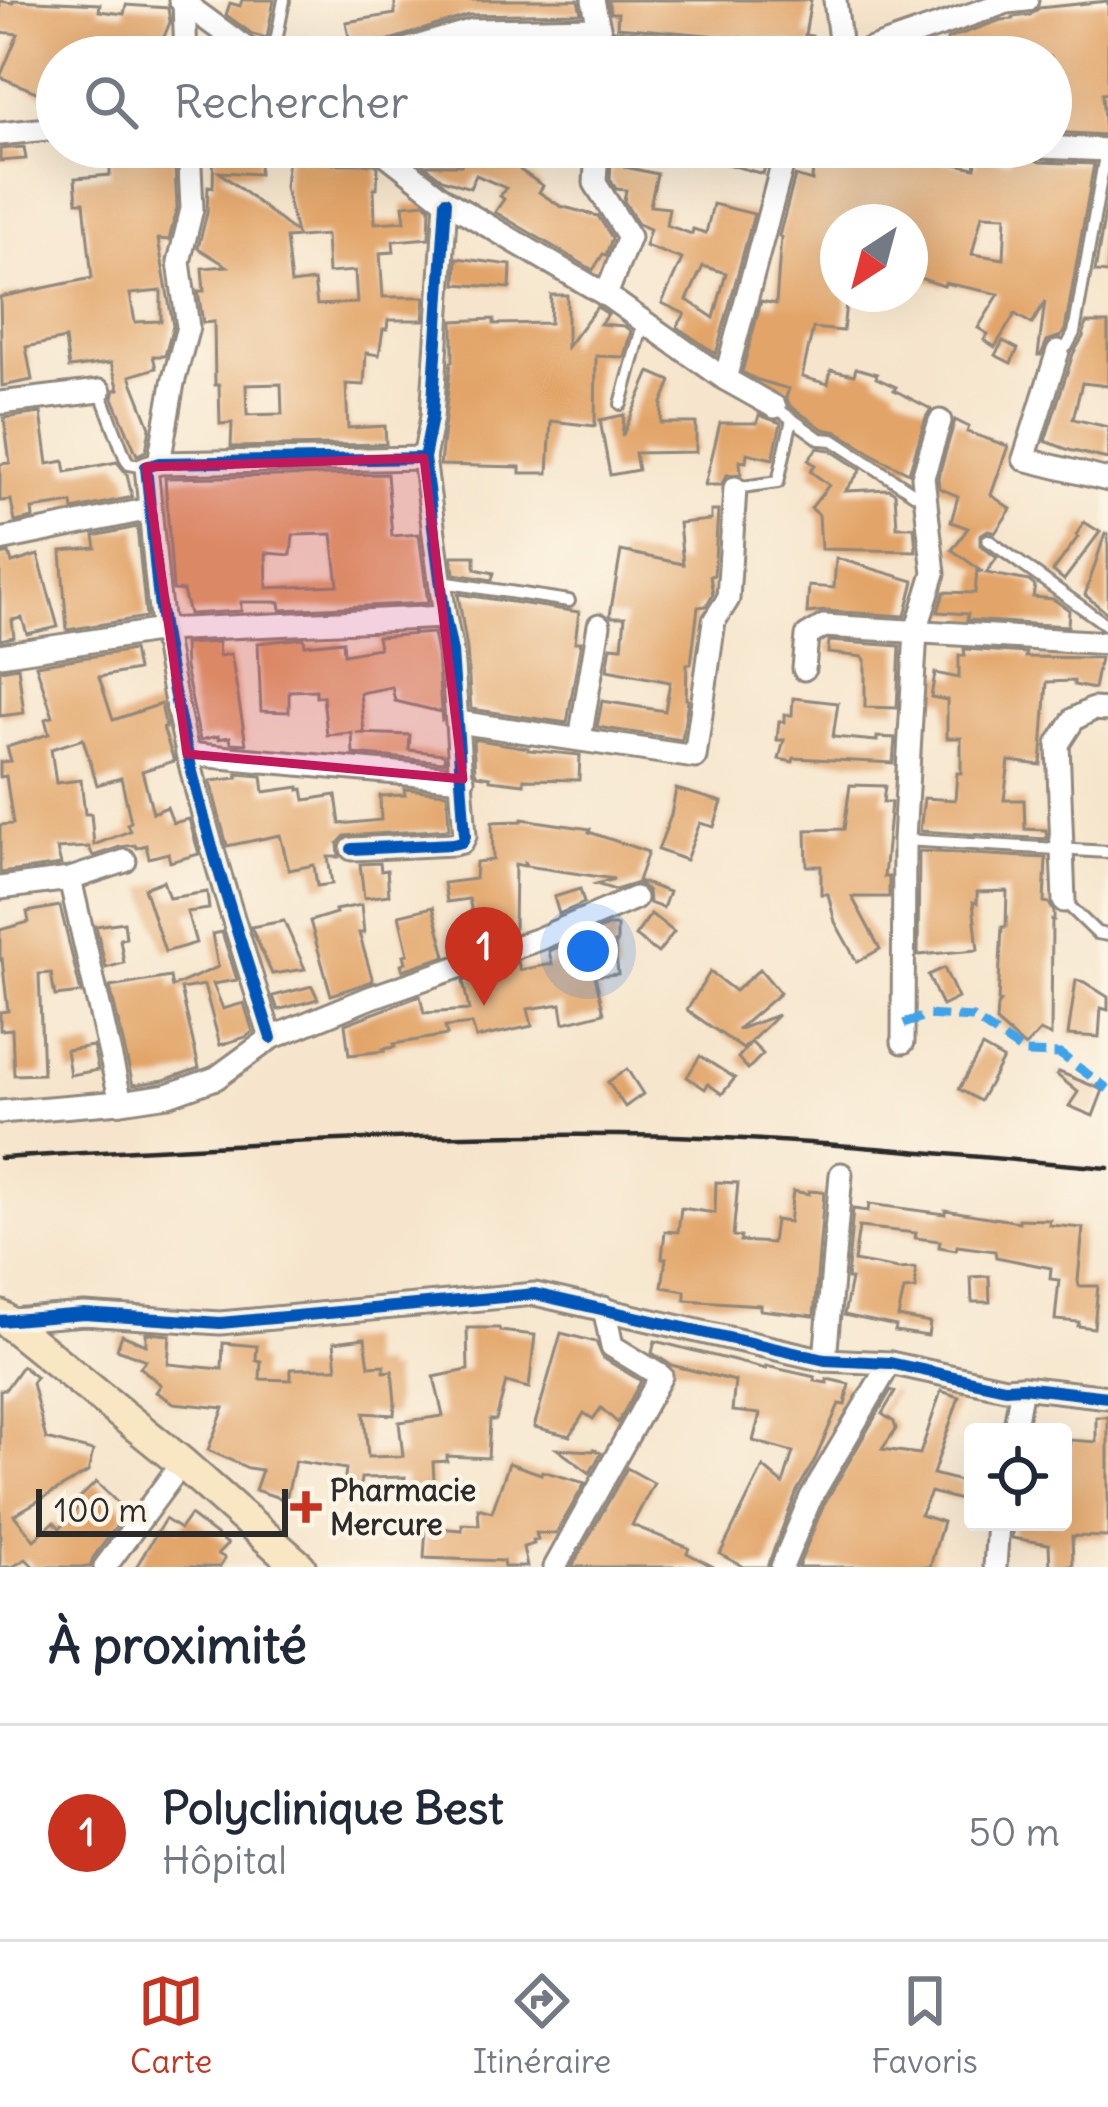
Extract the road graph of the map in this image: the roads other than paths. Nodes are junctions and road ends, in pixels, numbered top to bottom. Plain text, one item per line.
1 (284, 0) edge
2 (593, 0) edge
3 (835, 0) edge
4 (1014, 1) edge
5 (182, 2) edge
6 (184, 36) edge
7 (230, 36) edge
8 (277, 36) edge
9 (453, 36) edge
10 (537, 36) edge
11 (600, 36) edge
12 (841, 36) edge
13 (908, 36) edge
14 (36, 130) edge
15 (0, 134) edge
16 (1072, 148) edge
17 (1107, 150) edge
18 (190, 168) edge
19 (404, 168) edge
20 (595, 168) edge
21 (781, 168) edge
22 (446, 201) junction
23 (605, 295) junction
24 (644, 324) junction
25 (1058, 351) joint
26 (725, 379) junction
27 (100, 391) joint
28 (0, 403) edge
29 (621, 404) dead end
30 (783, 413) junction
31 (940, 421) dead end
32 (424, 458) junction
33 (153, 465) junction
34 (1108, 480) edge
35 (735, 488) joint
36 (926, 501) junction
37 (150, 509) junction
38 (988, 540) dead end
39 (0, 541) edge
40 (440, 582) junction
41 (569, 601) dead end
42 (445, 617) junction
43 (599, 625) dead end
44 (1108, 626) edge
45 (163, 630) junction
46 (916, 631) junction
47 (1108, 643) edge
48 (0, 655) edge
49 (805, 669) dead end
50 (1108, 710) edge
51 (458, 722) junction
52 (580, 739) junction
53 (187, 754) junction
54 (463, 779) junction
55 (904, 840) junction
56 (1062, 848) junction
57 (352, 849) dead end
58 (1108, 852) edge
59 (125, 861) dead end
60 (70, 879) junction
61 (0, 888) edge
62 (635, 898) dead end
63 (1064, 901) joint
64 (1108, 935) edge
65 (271, 1038) junction
66 (903, 1042) dead end
67 (121, 1102) junction
68 (0, 1112) edge
69 (841, 1174) dead end
70 (604, 1308) junction
71 (1, 1319) edge
72 (825, 1360) junction
73 (890, 1363) junction
74 (1022, 1387) junction
75 (1108, 1397) edge
76 (1016, 1423) edge
77 (182, 1463) junction
78 (997, 1531) edge
79 (105, 1567) edge
80 (300, 1567) edge
81 (555, 1567) edge
82 (782, 1567) edge
83 (995, 1567) edge

1 - 8 lane
2 - 11 street
3 - 12 street
4 - 13 street
5 - 6 street
5 - 7 street
9 - 10 street
14 - 15 street
16 - 17 street
17 - 25 lane
18 - 33 street
19 - 22 street
20 - 23 street
21 - 26 street
22 - 23 street
22 - 32 street
23 - 24 street
24 - 26 street
24 - 29 lane
25 - 34 street
26 - 30 street
27 - 28 street
27 - 33 lane
30 - 35 lane
30 - 36 lane
31 - 36 street
32 - 33 street
32 - 40 street
33 - 37 street
35 - 52 street
36 - 46 street
37 - 39 street
37 - 45 street
38 - 44 lane
40 - 41 lane
40 - 42 street
42 - 45 street
42 - 51 street
43 - 52 street
45 - 48 street
45 - 53 street
46 - 47 street
46 - 49 street
46 - 55 street
50 - 56 street
51 - 52 street
51 - 54 street
53 - 54 street
53 - 65 street
54 - 57 street
55 - 56 lane
55 - 66 street
56 - 58 lane
56 - 63 street
59 - 60 street
60 - 61 street
60 - 67 street
62 - 65 street
63 - 64 lane
65 - 67 street
67 - 68 street
69 - 72 street
70 - 71 street
70 - 72 street
70 - 81 street
71 - 77 main road
72 - 73 street
73 - 74 street
73 - 82 street
74 - 75 street
74 - 76 street
77 - 79 street
77 - 80 main road
78 - 83 street

